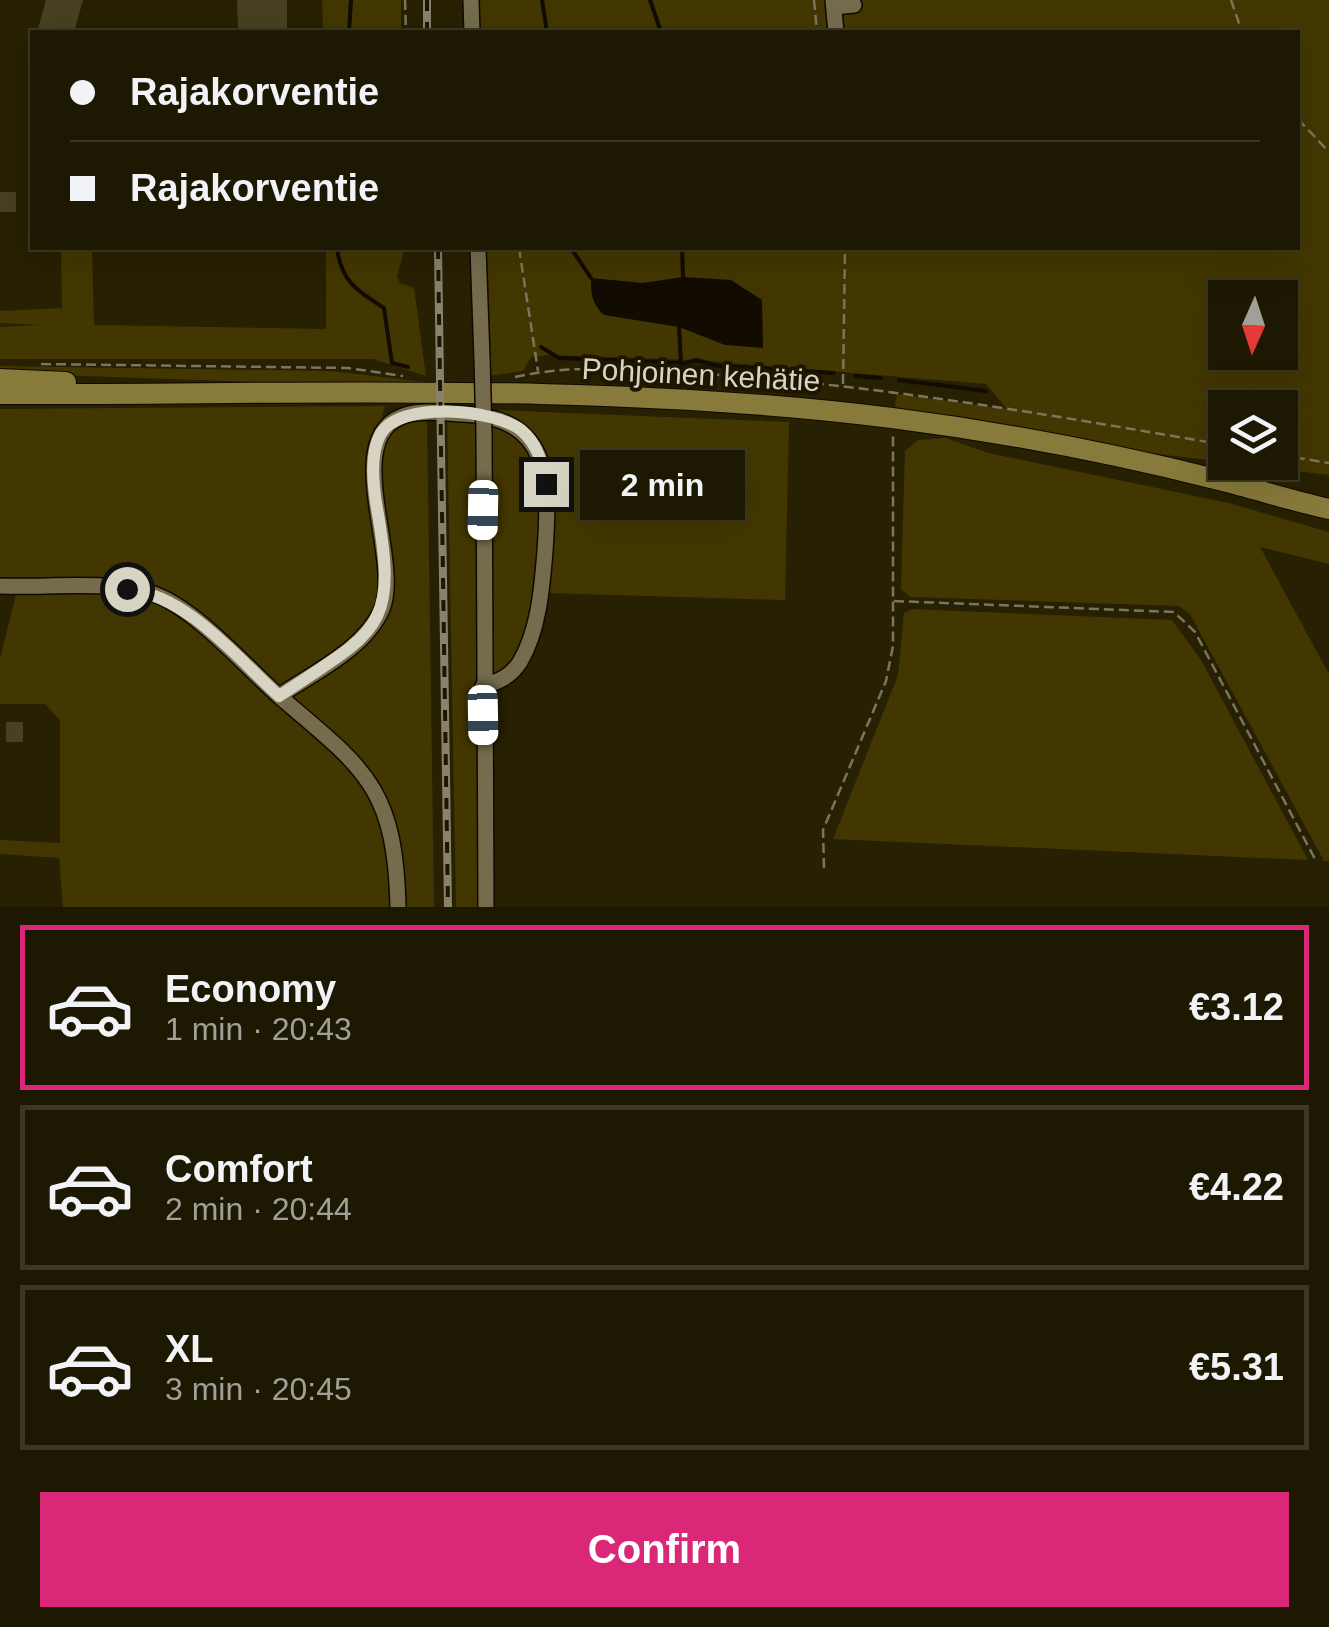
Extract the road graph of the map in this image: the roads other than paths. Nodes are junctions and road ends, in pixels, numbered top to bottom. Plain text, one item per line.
1 (471, 0) edge
2 (833, 3) edge
3 (854, 5) dead end
4 (472, 30) edge
5 (836, 30) edge
6 (478, 250) edge
7 (0, 379) edge
8 (167, 391) junction
9 (0, 394) edge
10 (1225, 481) junction
11 (1329, 501) edge
12 (1329, 509) edge
13 (0, 586) edge
14 (484, 686) junction
15 (279, 696) junction
16 (398, 907) edge
17 (486, 907) edge

1 - 4 street
2 - 3 street
2 - 5 street
6 - 14 street, bridge
7 - 8 main road, Pohjoinen kehätie
8 - 9 main road, Pohjoinen kehätie
8 - 10 main road, Pohjoinen kehätie
10 - 11 main road, Pohjoinen kehätie
10 - 12 main road, Pohjoinen kehätie
13 - 15 street
14 - 15 street
14 - 17 street
15 - 16 street

